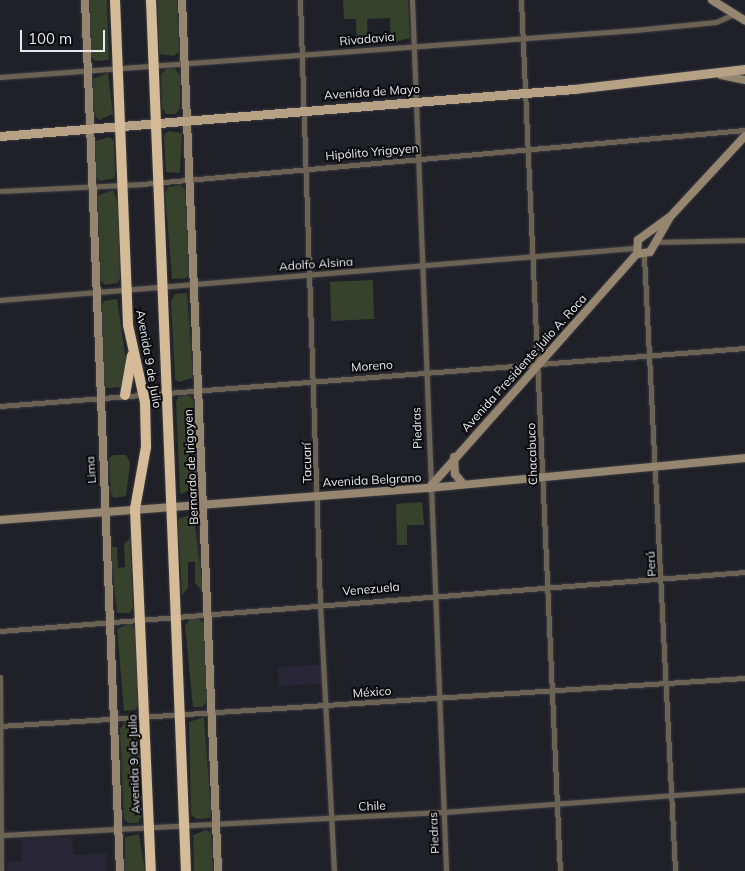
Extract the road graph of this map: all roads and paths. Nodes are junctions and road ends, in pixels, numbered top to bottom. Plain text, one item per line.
1 (85, 0) edge
2 (115, 0) edge
3 (151, 0) edge
4 (182, 0) edge
5 (300, 0) edge
6 (412, 0) edge
7 (521, 0) edge
8 (712, 0) edge
9 (734, 14) junction
10 (745, 21) edge
11 (522, 37) junction
12 (413, 45) junction
13 (303, 54) junction
14 (184, 62) junction
15 (154, 64) junction
16 (118, 66) junction
17 (88, 68) junction
18 (745, 69) edge
19 (721, 75) junction
20 (0, 77) edge
21 (745, 80) edge
22 (526, 92) junction
23 (415, 102) junction
24 (305, 110) junction
25 (187, 121) junction
26 (156, 125) junction
27 (120, 127) junction
28 (89, 130) junction
29 (745, 130) edge
30 (0, 136) edge
31 (745, 136) edge
32 (529, 148) junction
33 (418, 158) junction
34 (307, 167) junction
35 (190, 178) junction
36 (159, 182) junction
37 (123, 185) junction
38 (91, 186) junction
39 (0, 191) edge
40 (670, 217) junction
41 (646, 233) junction
42 (745, 240) edge
43 (656, 242) junction
44 (638, 253) junction
45 (534, 258) junction
46 (422, 268) junction
47 (310, 274) junction
48 (194, 285) junction
49 (164, 288) junction
50 (126, 291) junction
51 (96, 294) junction
52 (0, 300) edge
53 (132, 345) junction
54 (745, 348) edge
55 (651, 356) junction
56 (538, 365) junction
57 (426, 372) junction
58 (315, 380) junction
59 (199, 388) junction
60 (168, 391) junction
61 (144, 393) junction
62 (126, 395) junction
63 (98, 397) junction
64 (0, 406) edge
65 (454, 457) junction
66 (745, 458) edge
67 (657, 467) junction
68 (542, 477) junction
69 (463, 484) junction
70 (430, 488) junction
71 (318, 494) junction
72 (204, 503) junction
73 (172, 506) junction
74 (135, 509) junction
75 (105, 512) junction
76 (0, 520) edge
77 (745, 572) edge
78 (662, 577) junction
79 (548, 586) junction
80 (433, 594) junction
81 (320, 604) junction
82 (209, 612) junction
83 (176, 615) junction
84 (142, 618) junction
85 (109, 620) junction
86 (0, 631) edge
87 (0, 677) edge
88 (745, 678) edge
89 (667, 683) junction
90 (552, 689) junction
91 (436, 697) junction
92 (326, 706) junction
93 (213, 712) junction
94 (180, 714) junction
95 (144, 716) junction
96 (114, 717) junction
97 (0, 726) edge
98 (745, 790) edge
99 (670, 793) junction
100 (557, 805) junction
101 (443, 812) junction
102 (332, 819) junction
103 (216, 824) junction
104 (184, 826) junction
105 (149, 828) junction
106 (118, 831) junction
107 (0, 835) edge
108 (1, 871) edge
109 (120, 871) edge
110 (151, 871) edge
111 (186, 871) edge
112 (218, 871) edge
113 (334, 871) edge
114 (446, 871) edge
115 (560, 871) edge
116 (675, 871) edge

1 - 17 street, Lima
2 - 16 highway, Avenida 9 de Julio
3 - 15 highway, Avenida 9 de Julio
4 - 14 street, Bernardo de Irigoyen
5 - 13 street, Tacuarí
6 - 12 street, Piedras
7 - 11 street, Chacabuco
8 - 9 street
9 - 10 street
9 - 11 street, Rivadavia
11 - 12 street, Rivadavia
11 - 22 street, Chacabuco
12 - 13 street, Rivadavia
12 - 23 street, Piedras
13 - 14 street, Rivadavia
13 - 24 street, Tacuarí
14 - 15 street, Rivadavia
14 - 25 street, Bernardo de Irigoyen
15 - 16 street, Rivadavia
15 - 26 highway, Avenida 9 de Julio
16 - 17 street, Rivadavia
16 - 27 highway, Avenida 9 de Julio
17 - 20 street, Rivadavia
17 - 28 street, Lima
18 - 19 main road, Avenida de Mayo
19 - 21 street
19 - 22 main road, Avenida de Mayo
22 - 23 main road, Avenida de Mayo
22 - 32 street, Chacabuco
23 - 24 main road, Avenida de Mayo
23 - 33 street, Piedras
24 - 25 main road, Avenida de Mayo
24 - 34 street, Tacuarí
25 - 26 main road, Avenida de Mayo
25 - 35 street, Bernardo de Irigoyen
26 - 27 main road, Avenida de Mayo
26 - 36 highway, Avenida 9 de Julio
27 - 28 main road, Avenida de Mayo
27 - 37 highway, Avenida 9 de Julio
28 - 30 main road, Avenida de Mayo
28 - 38 street, Lima
29 - 32 street, Hipólito Yrigoyen
31 - 40 street, Avenida Presidente Julio A. Roca
32 - 33 street, Hipólito Yrigoyen
32 - 45 street, Chacabuco
33 - 34 street, Hipólito Yrigoyen
33 - 46 street, Piedras
34 - 35 street, Hipólito Yrigoyen
34 - 47 street, Tacuarí
35 - 36 street, Hipólito Yrigoyen
35 - 48 street, Bernardo de Irigoyen
36 - 37 street, Hipólito Yrigoyen
36 - 49 highway, Avenida 9 de Julio
37 - 38 street, Hipólito Yrigoyen
37 - 50 highway, Avenida 9 de Julio
38 - 39 street, Hipólito Yrigoyen
38 - 51 street, Lima
40 - 41 street, Avenida Presidente Julio A. Roca
40 - 43 street, Avenida Presidente Julio A. Roca
41 - 43 street
41 - 44 street, Avenida Presidente Julio A. Roca
42 - 43 street
43 - 44 street, Avenida Presidente Julio A. Roca
44 - 45 street, Adolfo Alsina
44 - 55 street, Perú
44 - 56 street, Avenida Presidente Julio A. Roca
45 - 46 street, Adolfo Alsina
45 - 56 street, Chacabuco
46 - 47 street, Adolfo Alsina
46 - 57 street, Piedras
47 - 48 street, Adolfo Alsina
47 - 58 street, Tacuarí
48 - 49 street, Adolfo Alsina
48 - 59 street, Bernardo de Irigoyen
49 - 50 street, Adolfo Alsina
49 - 60 highway, Avenida 9 de Julio
50 - 51 street, Adolfo Alsina
50 - 53 highway, Avenida 9 de Julio
51 - 52 street, Adolfo Alsina
51 - 63 street, Lima
53 - 61 highway, Avenida 9 de Julio
53 - 62 highway
54 - 55 street, Moreno
55 - 56 street, Moreno
55 - 67 street, Perú
56 - 57 street, Moreno
56 - 65 street, Avenida Presidente Julio A. Roca
56 - 68 street, Chacabuco
57 - 58 street, Moreno
57 - 70 street, Piedras
58 - 59 street, Moreno
58 - 71 street, Tacuarí
59 - 60 street, Moreno
59 - 72 street, Bernardo de Irigoyen
60 - 61 street, Moreno
60 - 73 highway, Avenida 9 de Julio
61 - 62 street, Moreno
61 - 74 highway, Avenida 9 de Julio
62 - 63 street, Moreno
63 - 64 street, Moreno
63 - 75 street, Lima
65 - 69 street
65 - 70 street, Avenida Presidente Julio A. Roca
66 - 67 street, Avenida Belgrano
67 - 68 street, Avenida Belgrano
67 - 78 street, Perú
68 - 69 street, Avenida Belgrano
68 - 79 street, Chacabuco
69 - 70 street, Avenida Belgrano
70 - 71 street, Avenida Belgrano
70 - 80 street, Piedras
71 - 72 street, Avenida Belgrano
71 - 81 street, Tacuarí
72 - 73 street, Avenida Belgrano
72 - 82 street, Bernardo de Irigoyen
73 - 74 street, Avenida Belgrano
73 - 83 highway, Avenida 9 de Julio
74 - 75 street, Avenida Belgrano
74 - 84 highway, Avenida 9 de Julio
75 - 76 street, Avenida Belgrano
75 - 85 street, Lima
77 - 78 street, Venezuela
78 - 79 street, Venezuela
78 - 89 street, Perú
79 - 80 street, Venezuela
79 - 90 street, Chacabuco
80 - 81 street, Venezuela
80 - 91 street, Piedras
81 - 82 street, Venezuela
81 - 92 street, Tacuarí
82 - 83 street, Venezuela
82 - 93 street, Bernardo de Irigoyen
83 - 84 street, Venezuela
83 - 94 highway, Avenida 9 de Julio
84 - 85 street, Venezuela
84 - 95 highway, Avenida 9 de Julio
85 - 86 street, Venezuela
85 - 96 street, Lima
87 - 97 street
88 - 89 street, México
89 - 90 street, México
89 - 99 street, Perú
90 - 91 street, México
90 - 100 street, Chacabuco
91 - 92 street, México
91 - 101 street, Piedras
92 - 93 street, México
92 - 102 street, Tacuarí
93 - 94 street, México
93 - 103 street, Bernardo de Irigoyen
94 - 95 street, México
94 - 104 highway, Avenida 9 de Julio
95 - 96 street, México
95 - 105 highway, Avenida 9 de Julio
96 - 97 street, México
96 - 106 street, Lima
97 - 107 street
98 - 99 street, Chile
99 - 100 street, Chile
99 - 116 street, Perú
100 - 101 street, Chile
100 - 115 street, Chacabuco
101 - 102 street, Chile
101 - 114 street, Piedras
102 - 103 street, Chile
102 - 113 street, Tacuarí
103 - 104 street, Chile
103 - 112 street, Bernardo de Irigoyen
104 - 105 street, Chile
104 - 111 highway, Avenida 9 de Julio
105 - 106 street, Chile
105 - 110 highway, Avenida 9 de Julio
106 - 107 street, Chile
106 - 109 street, Lima
107 - 108 street

